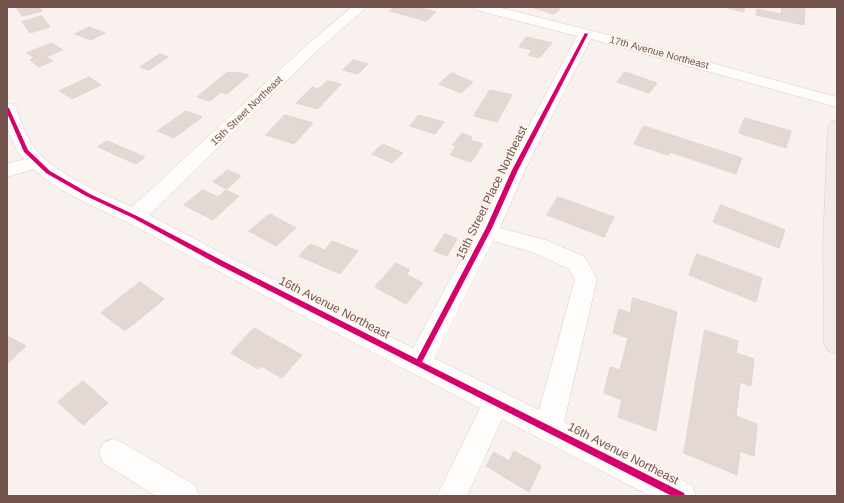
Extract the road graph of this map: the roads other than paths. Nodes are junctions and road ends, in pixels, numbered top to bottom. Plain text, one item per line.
1 (360, 7) edge
2 (481, 7) edge
3 (586, 34) junction
4 (837, 102) edge
5 (7, 108) edge
6 (837, 126) edge
7 (36, 162) junction
8 (7, 171) edge
9 (135, 217) junction
10 (487, 232) junction
11 (835, 242) edge
12 (837, 343) edge
13 (418, 363) junction
14 (496, 403) junction
15 (548, 429) junction
16 (112, 453) dead end
17 (184, 496) edge
18 (452, 496) edge
19 (681, 496) edge

1 - 9 street, 15th Street Northeast
2 - 3 street, 17th Avenue Northeast
3 - 4 street, 17th Avenue Northeast
3 - 10 street, 15th Street Place Northeast
5 - 7 street, 16th Avenue Northeast
6 - 11 main road
7 - 8 street
7 - 9 street, 16th Avenue Northeast
9 - 13 street, 16th Avenue Northeast
10 - 13 street, 15th Street Place Northeast
10 - 15 street
11 - 12 main road
13 - 14 street, 16th Avenue Northeast
14 - 15 street, 16th Avenue Northeast
14 - 18 street
15 - 19 street, 16th Avenue Northeast
16 - 17 street

